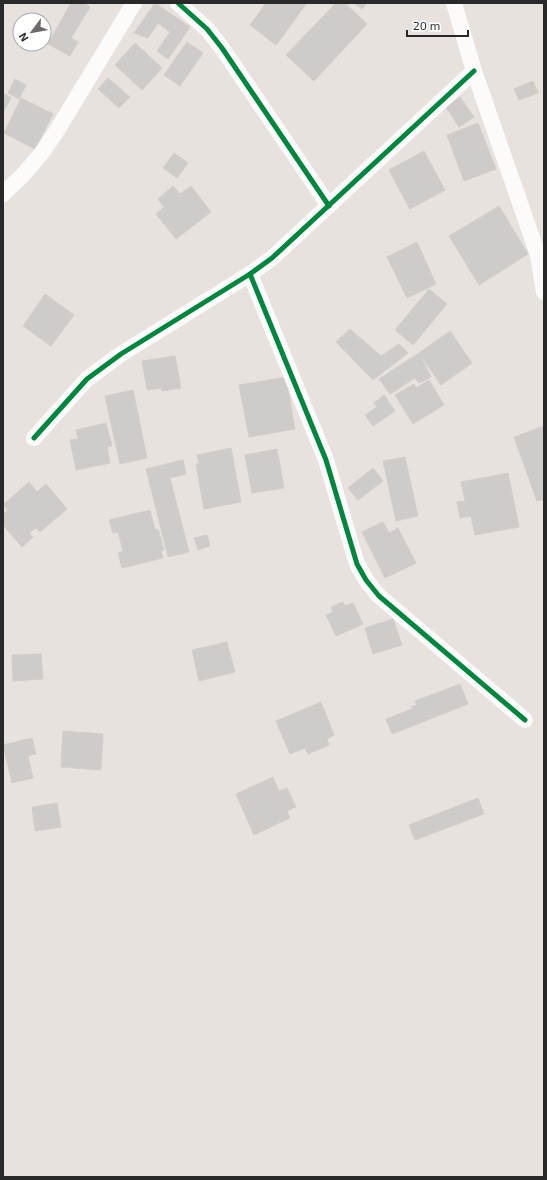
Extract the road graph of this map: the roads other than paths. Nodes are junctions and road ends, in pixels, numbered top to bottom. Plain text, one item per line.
1 (134, 3) edge
2 (178, 3) edge
3 (454, 3) edge
4 (474, 71) junction
5 (3, 194) edge
6 (329, 206) junction
7 (250, 274) junction
8 (544, 292) edge
9 (34, 438) dead end
10 (525, 720) dead end

1 - 5 street
2 - 6 street
3 - 4 street
4 - 6 street
4 - 8 street
6 - 7 street
7 - 9 street
7 - 10 street

